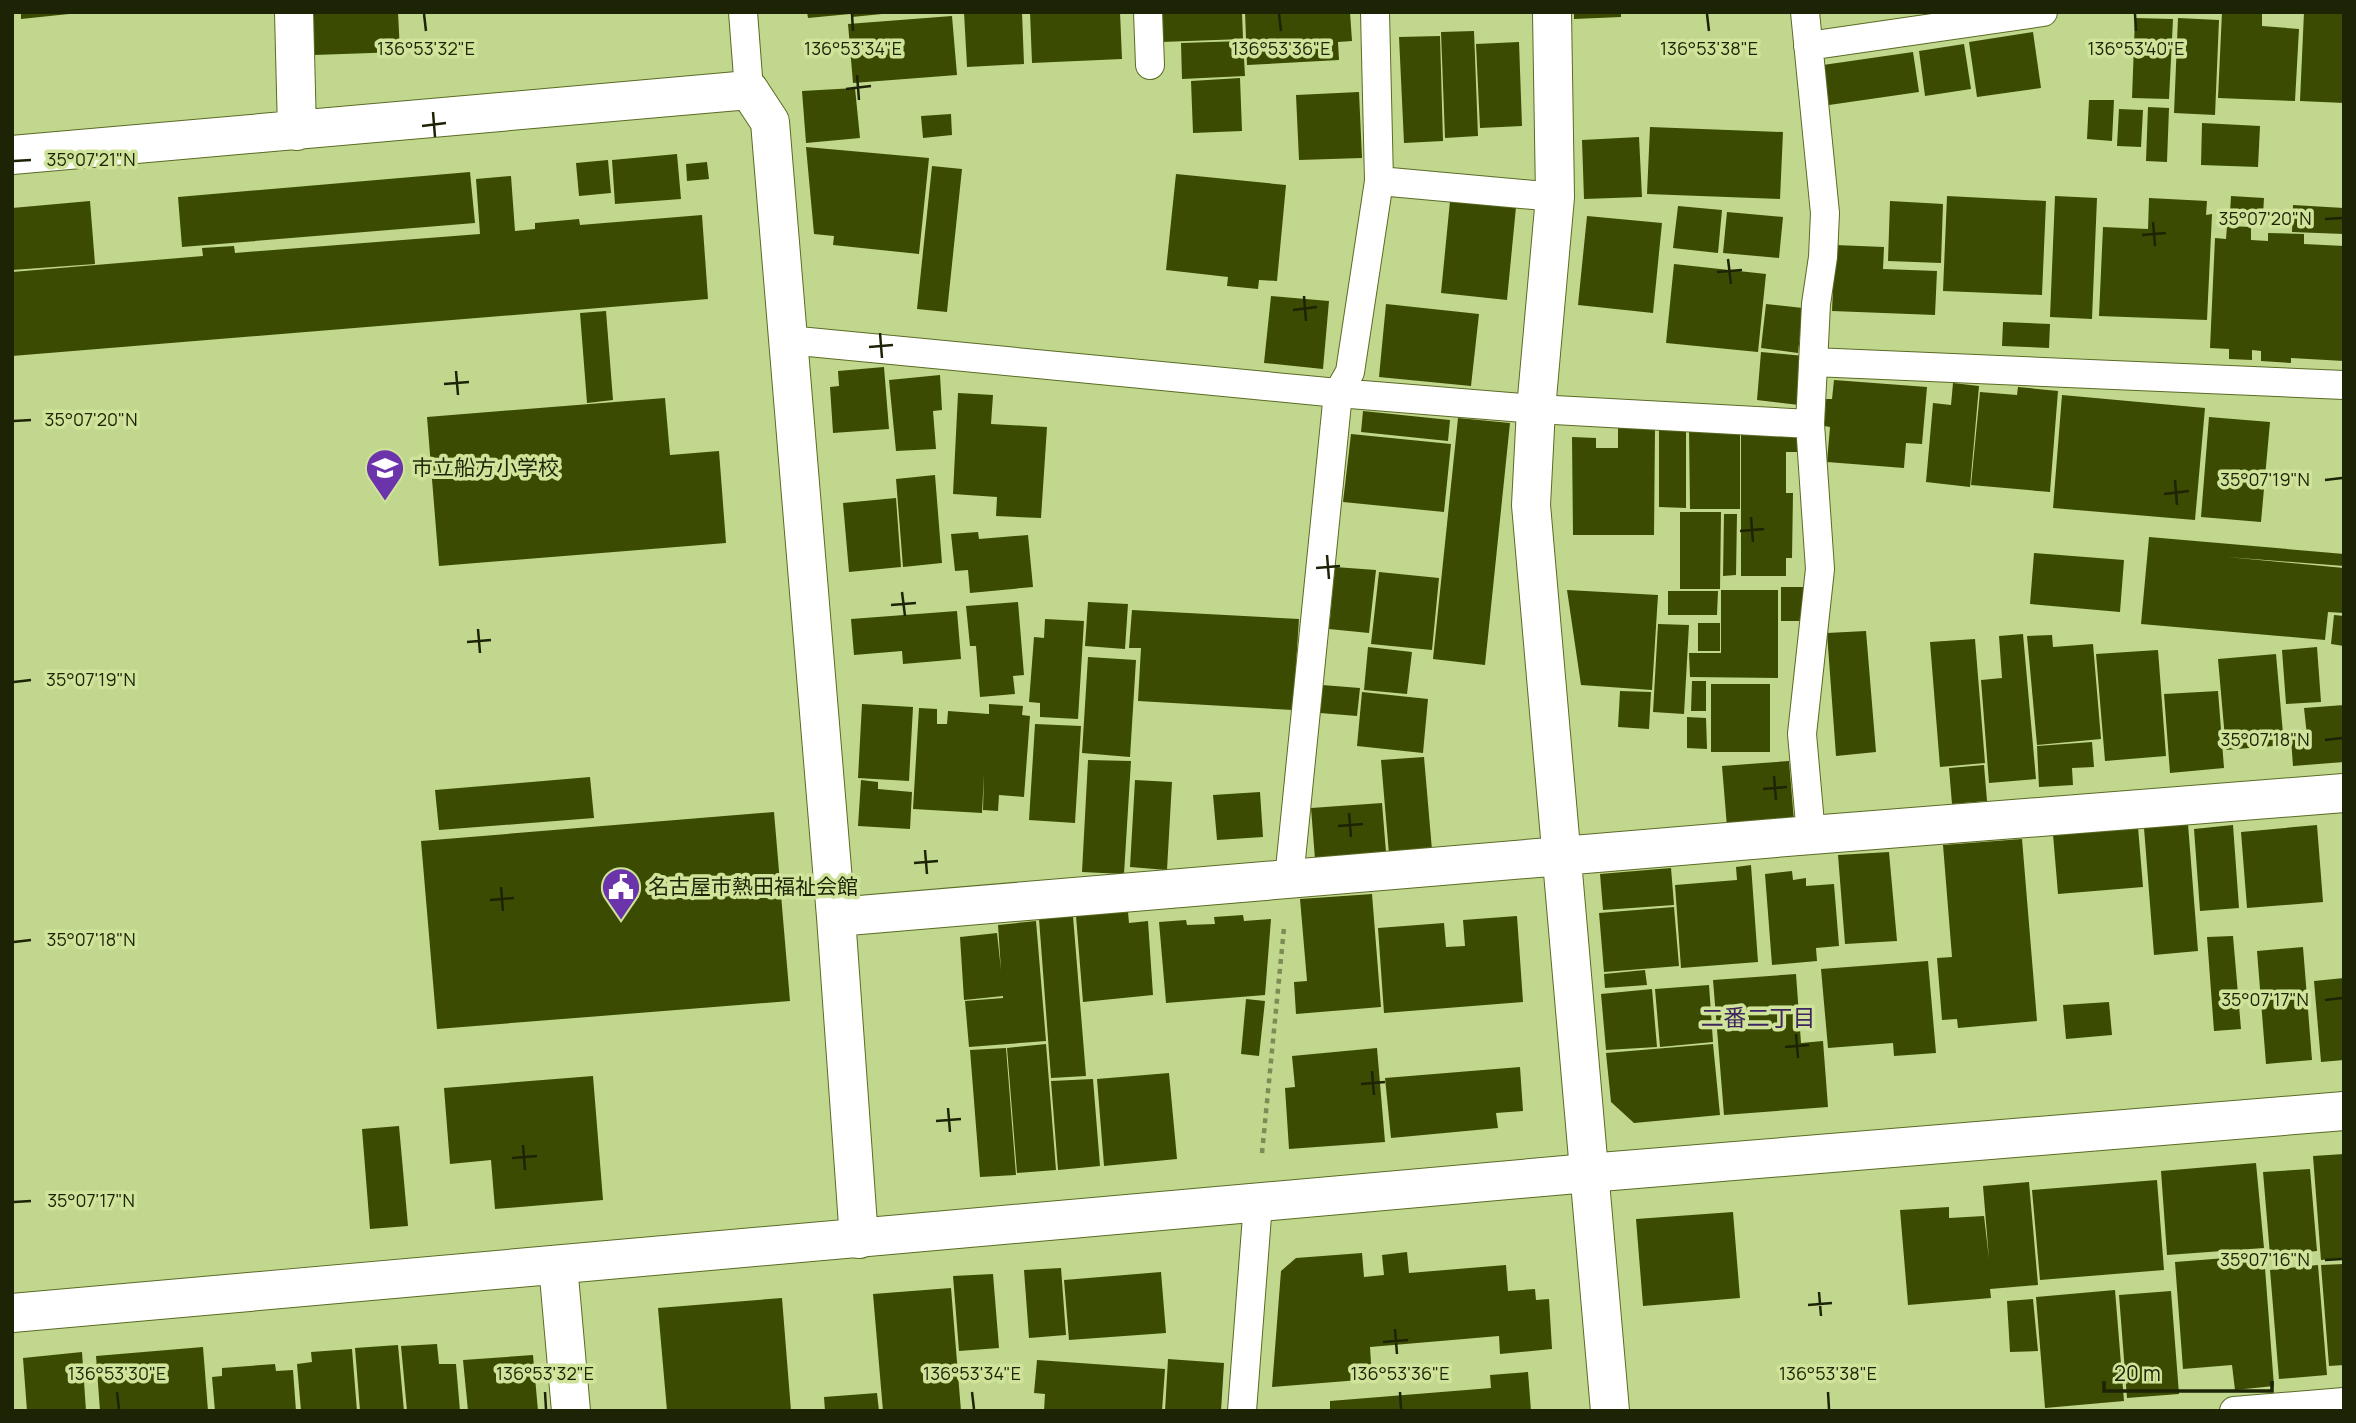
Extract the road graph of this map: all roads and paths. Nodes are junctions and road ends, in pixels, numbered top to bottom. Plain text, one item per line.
1 (294, 12) edge
2 (743, 12) edge
3 (1147, 12) edge
4 (1375, 12) edge
5 (1552, 12) edge
6 (1805, 12) edge
7 (2043, 12) edge
8 (1808, 46) junction
9 (1150, 65) dead end
10 (750, 90) junction
11 (297, 131) junction
12 (12, 155) edge
13 (1379, 181) junction
14 (1555, 197) junction
15 (788, 340) junction
16 (1813, 362) junction
17 (2344, 385) edge
18 (1338, 393) junction
19 (1536, 409) junction
20 (1810, 424) junction
21 (2344, 793) edge
22 (1811, 835) junction
23 (1561, 857) junction
24 (1289, 879) junction
25 (836, 917) junction
26 (2344, 1111) edge
27 (1588, 1173) junction
28 (1258, 1203) junction
29 (859, 1238) junction
30 (558, 1265) junction
31 (12, 1313) edge
32 (2344, 1402) edge
33 (571, 1411) edge
34 (1242, 1411) edge
35 (1610, 1411) edge
36 (2234, 1411) edge

1 - 11 street
2 - 10 lane
3 - 9 lane
4 - 13 lane
5 - 14 street
6 - 8 lane
7 - 8 lane
8 - 16 lane
10 - 11 street
10 - 15 street
11 - 12 street
13 - 14 lane
13 - 18 lane
14 - 19 street
15 - 18 lane
15 - 25 street
16 - 17 lane
16 - 20 lane
18 - 19 lane
18 - 24 lane
19 - 20 lane
19 - 23 street
20 - 22 lane
21 - 22 street
22 - 23 street
23 - 24 street
23 - 27 street
24 - 25 street
24 - 28 path
25 - 29 street
26 - 27 street
27 - 28 street
27 - 35 street
28 - 29 street
28 - 34 lane
29 - 30 street
30 - 31 street
30 - 33 street
32 - 36 lane

